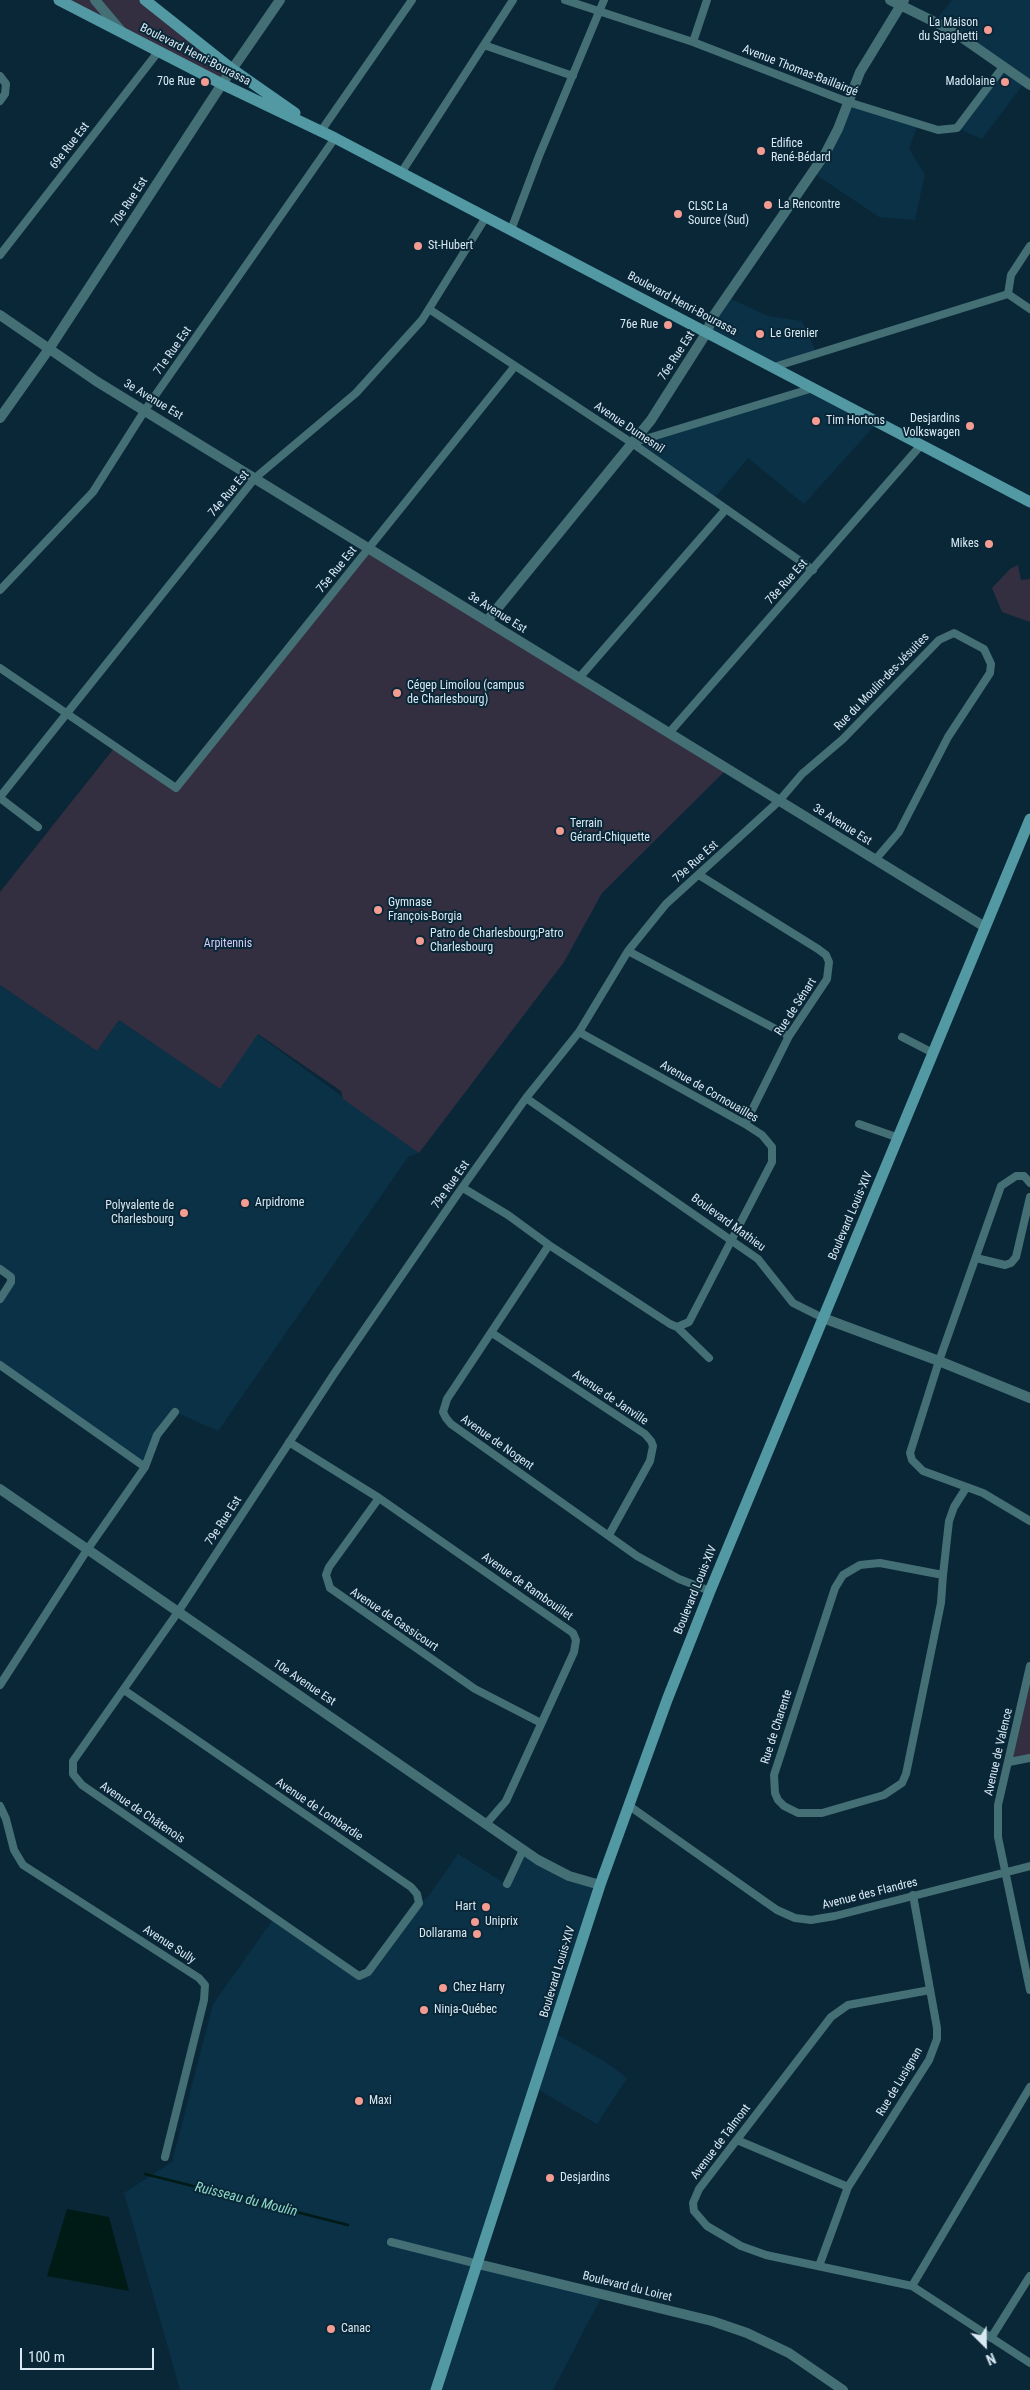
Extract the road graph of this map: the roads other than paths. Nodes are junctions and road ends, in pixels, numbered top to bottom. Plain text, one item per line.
1 (59, 0) edge
2 (95, 0) edge
3 (145, 0) edge
4 (280, 0) edge
5 (412, 0) edge
6 (512, 0) edge
7 (565, 0) edge
8 (604, 0) edge
9 (707, 0) edge
10 (890, 0) edge
11 (902, 3) edge
12 (600, 10) junction
13 (124, 34) junction
14 (694, 42) junction
15 (484, 45) junction
16 (158, 52) junction
17 (1003, 67) junction
18 (232, 69) junction
19 (0, 76) edge
20 (573, 76) junction
21 (222, 84) junction
22 (1030, 85) edge
23 (0, 101) edge
24 (848, 102) junction
25 (321, 131) junction
26 (335, 138) junction
27 (401, 172) junction
28 (486, 217) junction
29 (511, 230) junction
30 (1030, 246) edge
31 (0, 254) edge
32 (1008, 294) junction
33 (429, 309) junction
34 (1030, 309) edge
35 (0, 315) edge
36 (707, 332) junction
37 (49, 349) junction
38 (515, 366) junction
39 (774, 367) junction
40 (813, 388) junction
41 (145, 410) junction
42 (0, 418) edge
43 (632, 443) junction
44 (921, 445) junction
45 (256, 478) junction
46 (1030, 502) edge
47 (726, 509) junction
48 (369, 548) junction
49 (813, 570) junction
50 (0, 590) edge
51 (487, 621) junction
52 (0, 668) edge
53 (579, 678) junction
54 (66, 715) junction
55 (669, 733) junction
56 (0, 798) edge
57 (779, 801) junction
58 (1030, 820) edge
59 (38, 827) dead end
60 (875, 860) junction
61 (699, 875) junction
62 (985, 928) junction
63 (628, 951) junction
64 (579, 1032) junction
65 (790, 1036) junction
66 (902, 1037) dead end
67 (933, 1053) junction
68 (526, 1098) junction
69 (745, 1124) junction
70 (859, 1124) dead end
71 (899, 1138) junction
72 (1030, 1183) edge
73 (463, 1188) junction
74 (1030, 1197) edge
75 (733, 1241) junction
76 (549, 1245) junction
77 (976, 1258) junction
78 (0, 1269) edge
79 (0, 1299) edge
80 (823, 1318) junction
81 (677, 1327) junction
82 (492, 1334) junction
83 (709, 1358) dead end
84 (939, 1361) junction
85 (0, 1365) edge
86 (1030, 1398) edge
87 (175, 1412) dead end
88 (289, 1442) junction
89 (145, 1467) junction
90 (966, 1488) junction
91 (2, 1494) edge
92 (379, 1498) junction
93 (1030, 1521) edge
94 (609, 1535) junction
95 (87, 1550) junction
96 (943, 1575) junction
97 (710, 1591) junction
98 (178, 1612) junction
99 (1030, 1666) edge
100 (3, 1675) edge
101 (0, 1685) edge
102 (124, 1690) junction
103 (541, 1723) junction
104 (1030, 1758) edge
105 (1009, 1762) junction
106 (628, 1805) junction
107 (0, 1806) edge
108 (486, 1824) junction
109 (523, 1850) junction
110 (1030, 1866) edge
111 (1005, 1871) junction
112 (507, 1884) dead end
113 (600, 1886) junction
114 (913, 1895) junction
115 (362, 1975) joint
116 (930, 1990) junction
117 (1030, 1990) edge
118 (1030, 2087) edge
119 (737, 2140) junction
120 (165, 2157) dead end
121 (848, 2187) junction
122 (391, 2242) dead end
123 (478, 2264) junction
124 (819, 2266) junction
125 (1030, 2276) edge
126 (912, 2286) junction
127 (991, 2338) junction
128 (1030, 2364) edge
129 (436, 2390) edge
130 (843, 2390) edge

1 - 13 main road, Boulevard Henri-Bourassa
2 - 13 street
3 - 18 main road, Boulevard Henri-Bourassa
4 - 18 street, 70e Rue Est
5 - 25 street
6 - 15 street
7 - 12 street, Avenue Thomas-Baillairgé
8 - 12 street
9 - 14 street
10 - 11 street
11 - 17 street
11 - 24 street, 76e Rue Est
12 - 14 street, Avenue Thomas-Baillairgé
12 - 20 street
13 - 16 main road, Boulevard Henri-Bourassa
14 - 24 street, Avenue Thomas-Baillairgé
15 - 20 street
15 - 27 street
16 - 21 main road, Boulevard Henri-Bourassa
16 - 31 street, 69e Rue Est
17 - 22 street
17 - 24 street, Avenue Thomas-Baillairgé
18 - 21 street, 70e Rue Est
18 - 25 main road, Boulevard Henri-Bourassa
19 - 23 street
20 - 29 street
21 - 25 main road, Boulevard Henri-Bourassa
21 - 37 street, 70e Rue Est
24 - 36 street, 76e Rue Est
25 - 26 main road, Boulevard Henri-Bourassa
26 - 27 main road, Boulevard Henri-Bourassa
26 - 41 street, 71e Rue Est
27 - 28 main road, Boulevard Henri-Bourassa
28 - 29 main road, Boulevard Henri-Bourassa
28 - 33 street, 74e Rue Est
29 - 36 main road, Boulevard Henri-Bourassa
30 - 32 street
32 - 34 street
32 - 39 street
33 - 38 street, Avenue Dumesnil
33 - 45 street, 74e Rue Est
35 - 37 street, 3e Avenue Est
36 - 39 main road, Boulevard Henri-Bourassa
36 - 43 street, 76e Rue Est
37 - 41 street, 3e Avenue Est
37 - 42 street, 70e Rue Est
38 - 43 street, Avenue Dumesnil
38 - 48 street, 75e Rue Est
39 - 40 main road, Boulevard Henri-Bourassa
40 - 43 street
40 - 44 main road, Boulevard Henri-Bourassa
41 - 45 street, 3e Avenue Est
41 - 50 street, 71e Rue Est
43 - 47 street, Avenue Dumesnil
43 - 51 street, 76e Rue Est
44 - 46 main road, Boulevard Henri-Bourassa
44 - 49 street, 78e Rue Est
45 - 48 street, 3e Avenue Est
45 - 54 street, 74e Rue Est
47 - 49 street, Avenue Dumesnil
47 - 53 street
48 - 51 street, 3e Avenue Est
48 - 54 street, 75e Rue Est
49 - 55 street, 78e Rue Est
51 - 53 street, 3e Avenue Est
52 - 54 street
53 - 55 street, 3e Avenue Est
54 - 56 street, 74e Rue Est
55 - 57 street, 3e Avenue Est
56 - 59 street
57 - 60 street, 3e Avenue Est
57 - 60 street, Rue du Moulin-des-Jésuites
57 - 61 street, 79e Rue Est
58 - 62 main road, Boulevard Louis-XIV
60 - 62 street, 3e Avenue Est
61 - 63 street, 79e Rue Est
61 - 65 street, Rue de Sénart
62 - 67 main road, Boulevard Louis-XIV
63 - 64 street, 79e Rue Est
63 - 65 street
64 - 68 street, 79e Rue Est
64 - 69 street, Avenue de Cornouailles
65 - 69 street, Rue de Sénart
66 - 67 street
67 - 71 main road, Boulevard Louis-XIV
68 - 73 street, 79e Rue Est
68 - 75 street, Boulevard Mathieu
69 - 75 street, Avenue de Cornouailles
70 - 71 street
71 - 80 main road, Boulevard Louis-XIV
72 - 77 street
73 - 76 street
73 - 88 street, 79e Rue Est
74 - 77 street
75 - 80 street, Boulevard Mathieu
75 - 81 street, Avenue de Cornouailles
76 - 81 street
76 - 82 street, Avenue de Nogent
77 - 84 street
78 - 79 street
80 - 84 street, Boulevard Mathieu
80 - 97 main road, Boulevard Louis-XIV
81 - 83 street
82 - 94 street, Avenue de Janville
82 - 94 street, Avenue de Nogent
84 - 86 street, Boulevard Mathieu
84 - 90 street
85 - 89 street
87 - 89 street
88 - 92 street, Avenue de Rambouillet
88 - 98 street, 79e Rue Est
89 - 95 street
90 - 93 street
90 - 96 street, Rue de Charente
91 - 95 street, 10e Avenue Est
92 - 103 street, Avenue de Rambouillet
92 - 103 street, Avenue de Gassicourt
94 - 97 street, Avenue de Nogent
95 - 98 street, 10e Avenue Est
95 - 100 street
96 - 96 street, Rue de Charente
97 - 106 main road, Boulevard Louis-XIV
98 - 102 street, Avenue de Châtenois
98 - 108 street, 10e Avenue Est
99 - 105 street, Avenue de Valence
100 - 101 street
102 - 115 street, Avenue de Châtenois
102 - 115 street, Avenue de Lombardie
103 - 108 street, Avenue de Rambouillet
104 - 105 street
105 - 111 street, Avenue de Valence
106 - 113 main road, Boulevard Louis-XIV
106 - 114 street, Avenue des Flandres
107 - 120 street, Avenue Sully
108 - 109 street, 10e Avenue Est
109 - 112 street
109 - 113 street, 10e Avenue Est
110 - 111 street, Avenue des Flandres
111 - 114 street, Avenue des Flandres
111 - 117 street, Avenue de Valence
113 - 123 main road, Boulevard Louis-XIV
114 - 116 street, Rue de Lusignan
116 - 119 street, Avenue de Talmont
116 - 121 street, Rue de Lusignan
118 - 126 street
119 - 121 street
119 - 124 street, Avenue de Talmont
121 - 124 street, Rue de Lusignan
122 - 123 street, Boulevard du Loiret
123 - 129 main road, Boulevard Louis-XIV
123 - 130 street, Boulevard du Loiret
124 - 126 street, Avenue de Talmont
125 - 127 street
126 - 127 street, Avenue de Talmont
127 - 128 street, Avenue de Talmont

